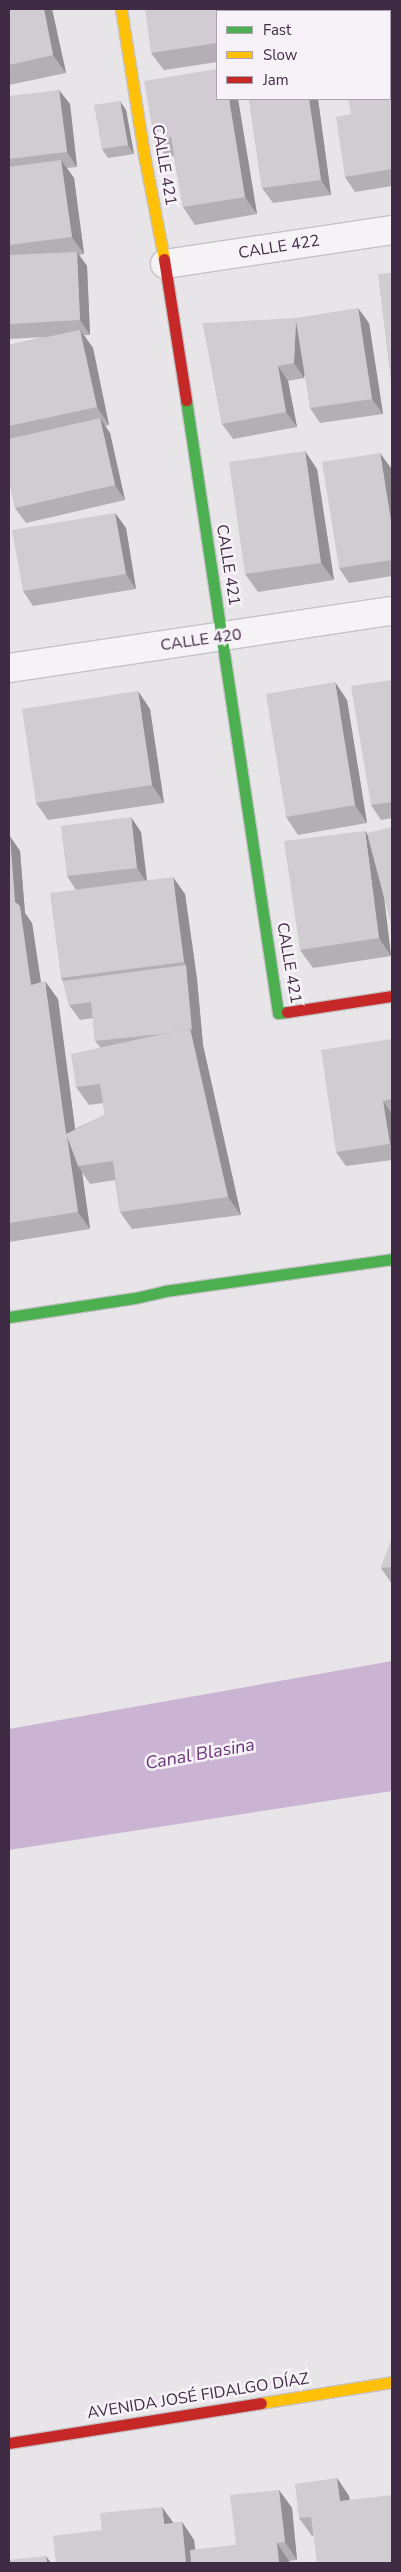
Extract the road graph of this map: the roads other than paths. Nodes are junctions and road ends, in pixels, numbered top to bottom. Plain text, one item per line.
1 (121, 9) edge
2 (392, 230) edge
3 (165, 264) junction
4 (392, 611) edge
5 (222, 637) junction
6 (9, 668) edge
7 (392, 996) edge
8 (392, 1259) edge
9 (9, 1317) edge
10 (392, 2382) edge
11 (9, 2443) edge

1 - 3 street, CALLE 421
2 - 3 street, CALLE 422
3 - 5 street, CALLE 421
4 - 5 street, CALLE 420
5 - 6 street, CALLE 420
5 - 7 street, CALLE 421
8 - 9 street
10 - 11 street, AVENIDA JOSÉ FIDALGO DÍAZ

